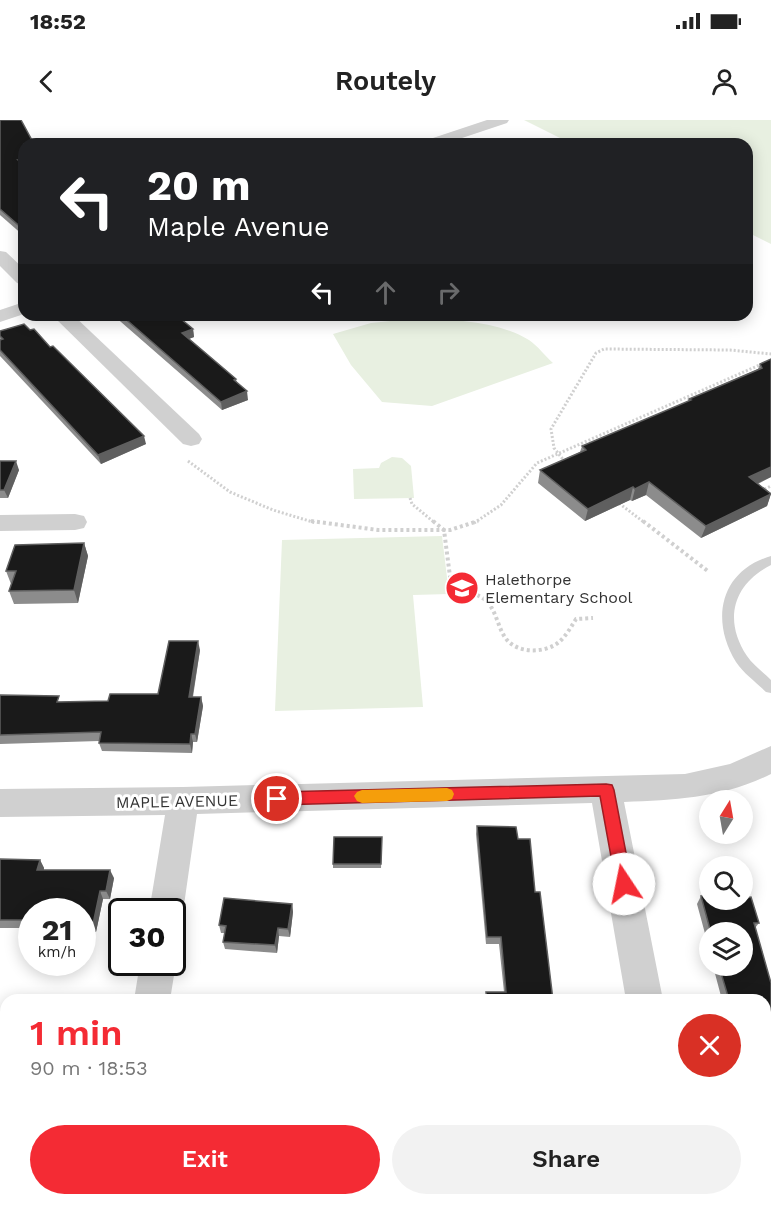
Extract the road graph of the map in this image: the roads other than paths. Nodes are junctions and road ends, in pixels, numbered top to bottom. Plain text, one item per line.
1 (502, 120) edge
2 (447, 138) edge
3 (0, 256) edge
4 (18, 273) edge
5 (18, 310) edge
6 (0, 316) edge
7 (68, 321) edge
8 (191, 439) dead end
9 (75, 522) dead end
10 (0, 523) edge
11 (771, 560) edge
12 (771, 688) edge
13 (771, 759) edge
14 (606, 790) junction
15 (183, 801) junction
16 (0, 803) edge
17 (168, 898) edge
18 (156, 976) edge
19 (153, 994) edge
20 (644, 994) edge

1 - 2 street
3 - 4 street
5 - 6 street
7 - 8 street
9 - 10 street
11 - 12 lane
13 - 14 street, MAPLE AVENUE
14 - 15 street, MAPLE AVENUE
14 - 20 street
15 - 16 street, MAPLE AVENUE
15 - 17 street
18 - 19 street

